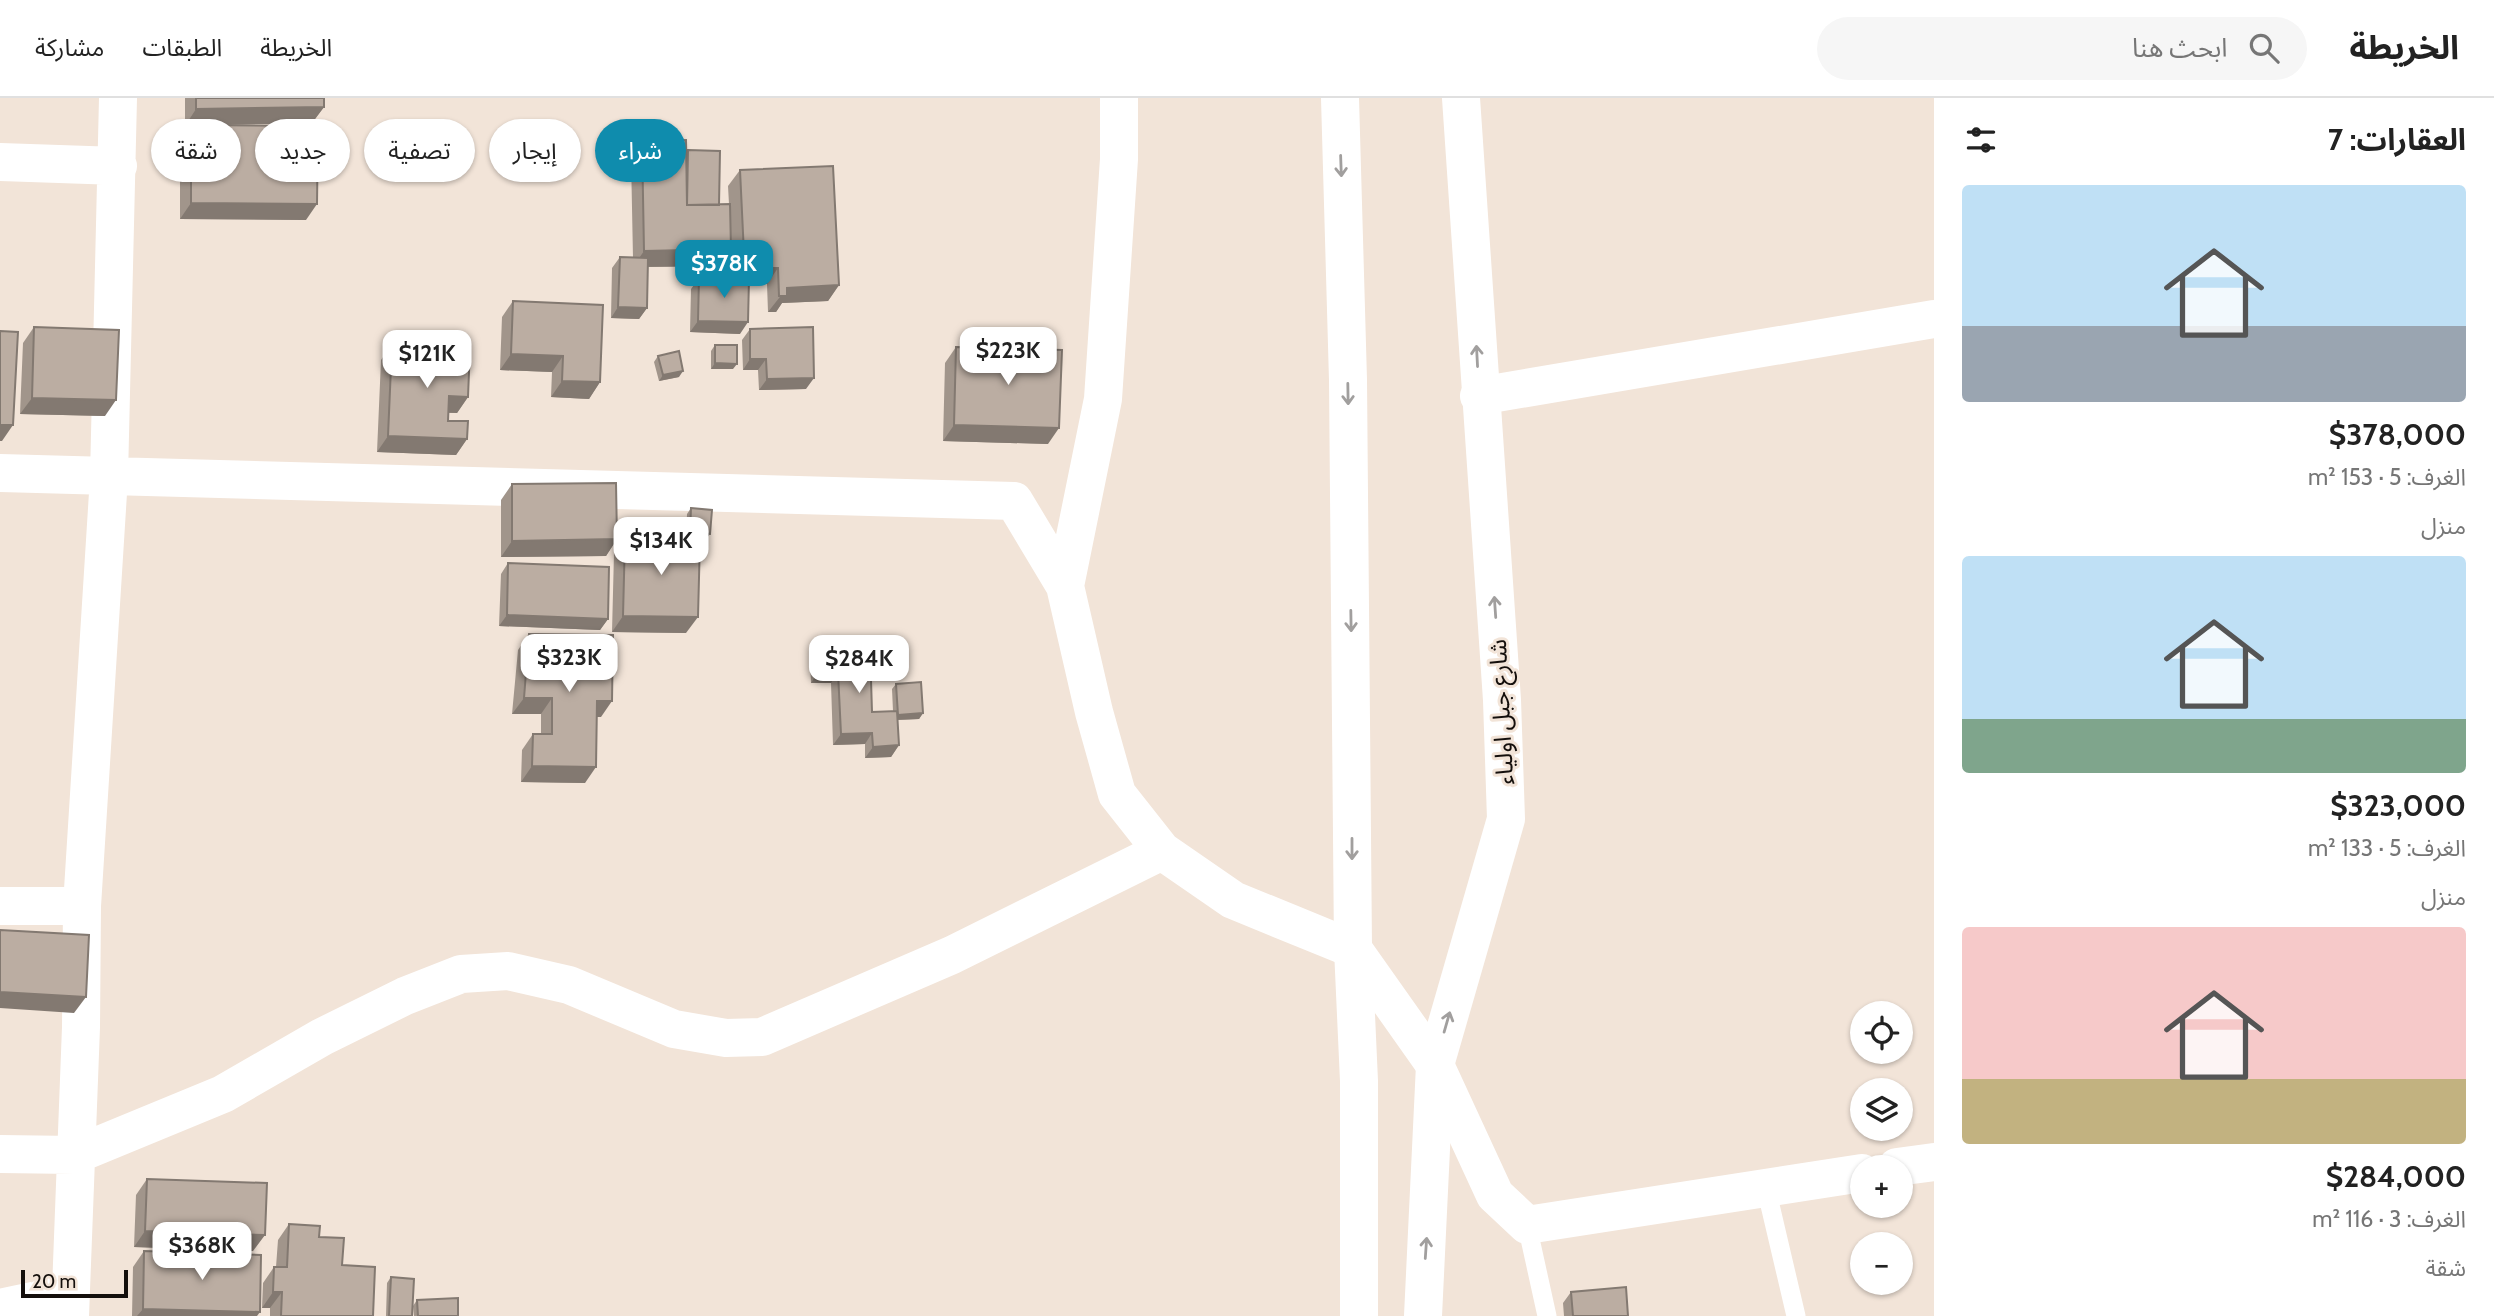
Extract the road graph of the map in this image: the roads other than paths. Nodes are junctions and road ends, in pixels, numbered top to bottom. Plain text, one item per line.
1 (118, 98) edge
2 (1119, 98) edge
3 (1339, 98) edge
4 (1461, 98) edge
5 (0, 162) edge
6 (118, 166) junction
7 (1934, 319) edge
8 (1479, 396) junction
9 (0, 473) edge
10 (108, 477) junction
11 (1065, 586) junction
12 (1162, 851) junction
13 (0, 906) edge
14 (82, 906) junction
15 (1353, 949) junction
16 (1435, 1065) junction
17 (0, 1154) edge
18 (75, 1155) junction
19 (1934, 1162) edge
20 (1913, 1165) edge
21 (1850, 1175) edge
22 (1766, 1188) junction
23 (1527, 1225) junction
24 (70, 1305) edge
25 (0, 1308) edge
26 (1359, 1316) edge
27 (1423, 1316) edge
28 (1547, 1316) edge
29 (1796, 1316) edge

1 - 6 main road
2 - 11 main road
3 -> 15 main road
8 -> 4 main road, شارع جبل اولياء
5 - 6 main road
6 - 10 main road
7 - 8 main road
16 -> 8 main road, شارع جبل اولياء
9 - 10 main road
10 - 11 main road
10 - 14 main road
11 - 12 main road
12 - 15 main road
12 - 18 main road
13 - 14 main road
14 - 18 main road
15 - 16 main road
15 - 26 main road
16 - 23 main road
27 -> 16 main road, شارع جبل اولياء
17 - 18 main road
18 - 24 main road
19 - 20 main road
21 - 22 main road
22 - 23 main road
22 - 29 lane
23 - 28 lane
24 - 25 main road

